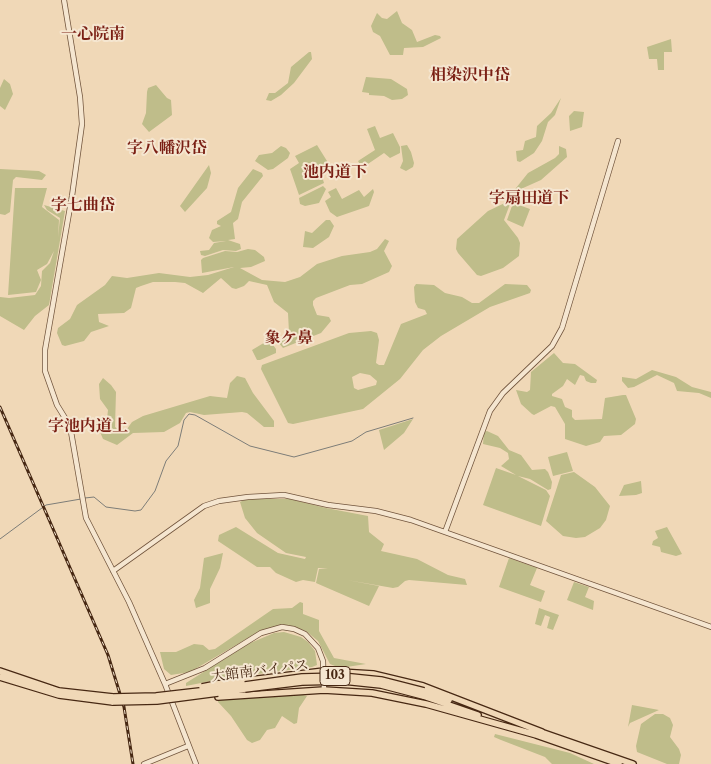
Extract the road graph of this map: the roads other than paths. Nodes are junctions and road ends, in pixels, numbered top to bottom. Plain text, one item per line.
1 (64, 0) edge
2 (618, 141) dead end
3 (445, 532) junction
4 (113, 571) junction
5 (711, 627) edge
6 (0, 671) edge
7 (324, 671) junction
8 (0, 677) edge
9 (165, 684) junction
10 (324, 690) junction
11 (218, 691) junction
12 (113, 700) junction
13 (541, 734) junction
14 (188, 746) junction
15 (144, 764) edge
16 (196, 764) edge
17 (619, 764) edge
18 (632, 764) edge

1 - 4 street
2 - 3 street
3 - 4 street
3 - 5 street
4 - 9 street
6 - 12 highway, 大館南バイパス / 103
7 - 9 street
7 - 10 street
7 - 11 highway
7 - 13 highway
8 - 12 highway, 大館南バイパス / 103
9 - 14 street
10 - 11 highway
10 - 13 highway
11 - 12 highway, 大館南バイパス / 103, bridge
11 - 12 highway, 大館南バイパス / 103, bridge
11 - 13 highway, 大館南バイパス / 103, bridge
13 - 17 highway, 大館南バイパス / 103
13 - 18 highway, 大館南バイパス / 103
14 - 15 street
14 - 16 street

